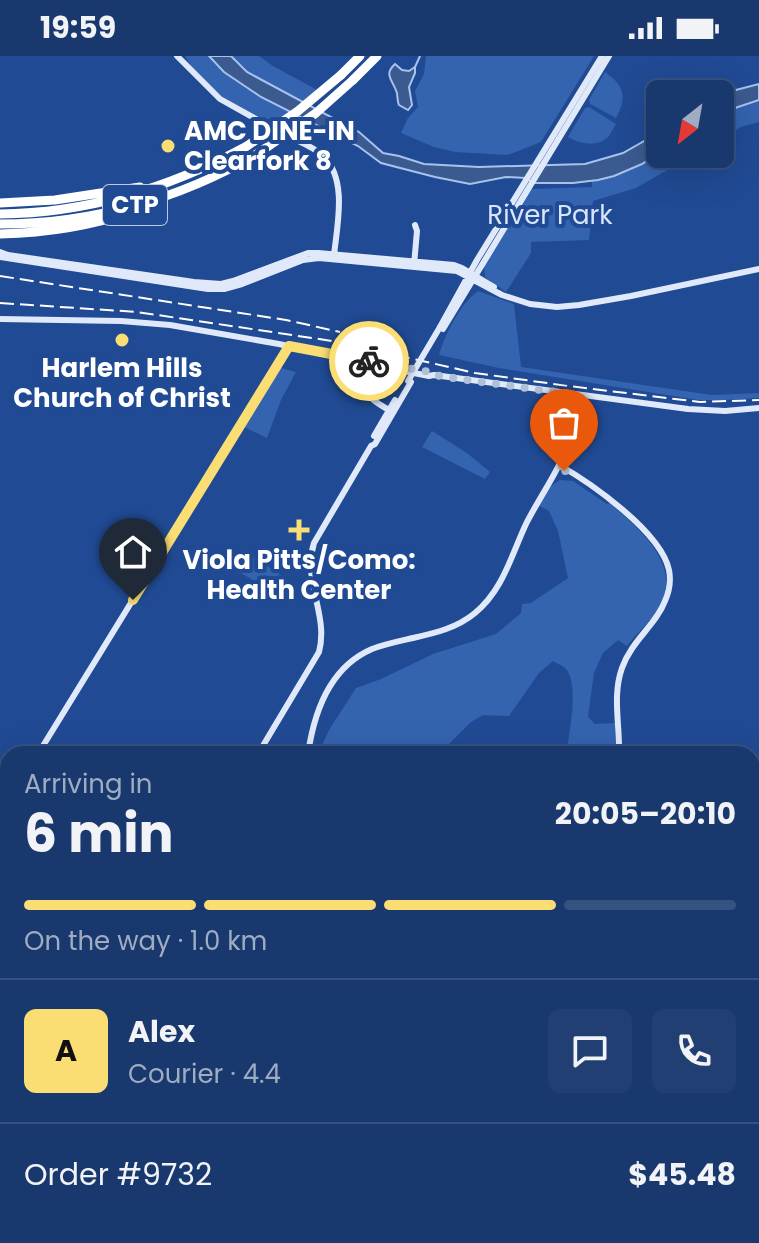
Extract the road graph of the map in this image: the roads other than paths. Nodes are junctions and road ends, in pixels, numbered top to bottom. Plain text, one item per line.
1 (180, 56) edge
2 (360, 56) edge
3 (608, 57) edge
4 (376, 58) edge
5 (186, 176) junction
6 (0, 203) edge
7 (0, 214) edge
8 (415, 225) dead end
9 (1, 232) edge
10 (0, 254) edge
11 (334, 257) junction
12 (390, 259) junction
13 (376, 262) junction
14 (480, 263) junction
15 (414, 264) junction
16 (461, 267) junction
17 (432, 269) junction
18 (759, 269) edge
19 (472, 276) junction
20 (494, 289) junction
21 (460, 291) junction
22 (457, 308) junction
23 (0, 319) edge
24 (442, 328) junction
25 (289, 346) junction
26 (325, 353) junction
27 (353, 361) junction
28 (372, 364) junction
29 (399, 371) junction
30 (434, 375) junction
31 (369, 379) junction
32 (410, 381) junction
33 (578, 395) junction
34 (397, 397) junction
35 (378, 402) junction
36 (759, 408) edge
37 (392, 410) junction
38 (382, 421) junction
39 (371, 446) junction
40 (559, 465) junction
41 (570, 471) junction
42 (553, 475) junction
43 (43, 746) edge
44 (263, 746) edge
45 (310, 746) edge
46 (619, 746) edge

1 - 11 street
2 - 5 highway, CTP, bridge
3 - 14 street
4 - 9 highway, CTP, bridge
5 - 6 highway
5 - 7 highway, CTP
8 - 15 street
10 - 11 street
11 - 12 street
11 - 13 street
12 - 13 street
12 - 15 street
13 - 15 street
14 - 16 street
14 - 19 street
14 - 20 street
15 - 16 street
15 - 17 street
16 - 19 street
17 - 19 street
17 - 21 street
18 - 20 street
19 - 20 street
19 - 21 street
19 - 22 street
20 - 22 street
21 - 24 street
22 - 24 street
23 - 25 street
24 - 32 street, bridge
25 - 26 street
25 - 43 street
26 - 27 street
26 - 28 street
27 - 28 street
27 - 31 street
28 - 29 street
28 - 30 street
28 - 31 street
29 - 30 street
29 - 31 street
30 - 33 street
31 - 35 street
32 - 34 street
32 - 37 street
33 - 36 street
33 - 40 street
34 - 35 street
34 - 37 street
35 - 37 street
35 - 38 street
37 - 38 street
37 - 39 street
38 - 39 street
39 - 44 street
40 - 41 street
40 - 42 street
41 - 42 street
41 - 46 street
42 - 45 street

